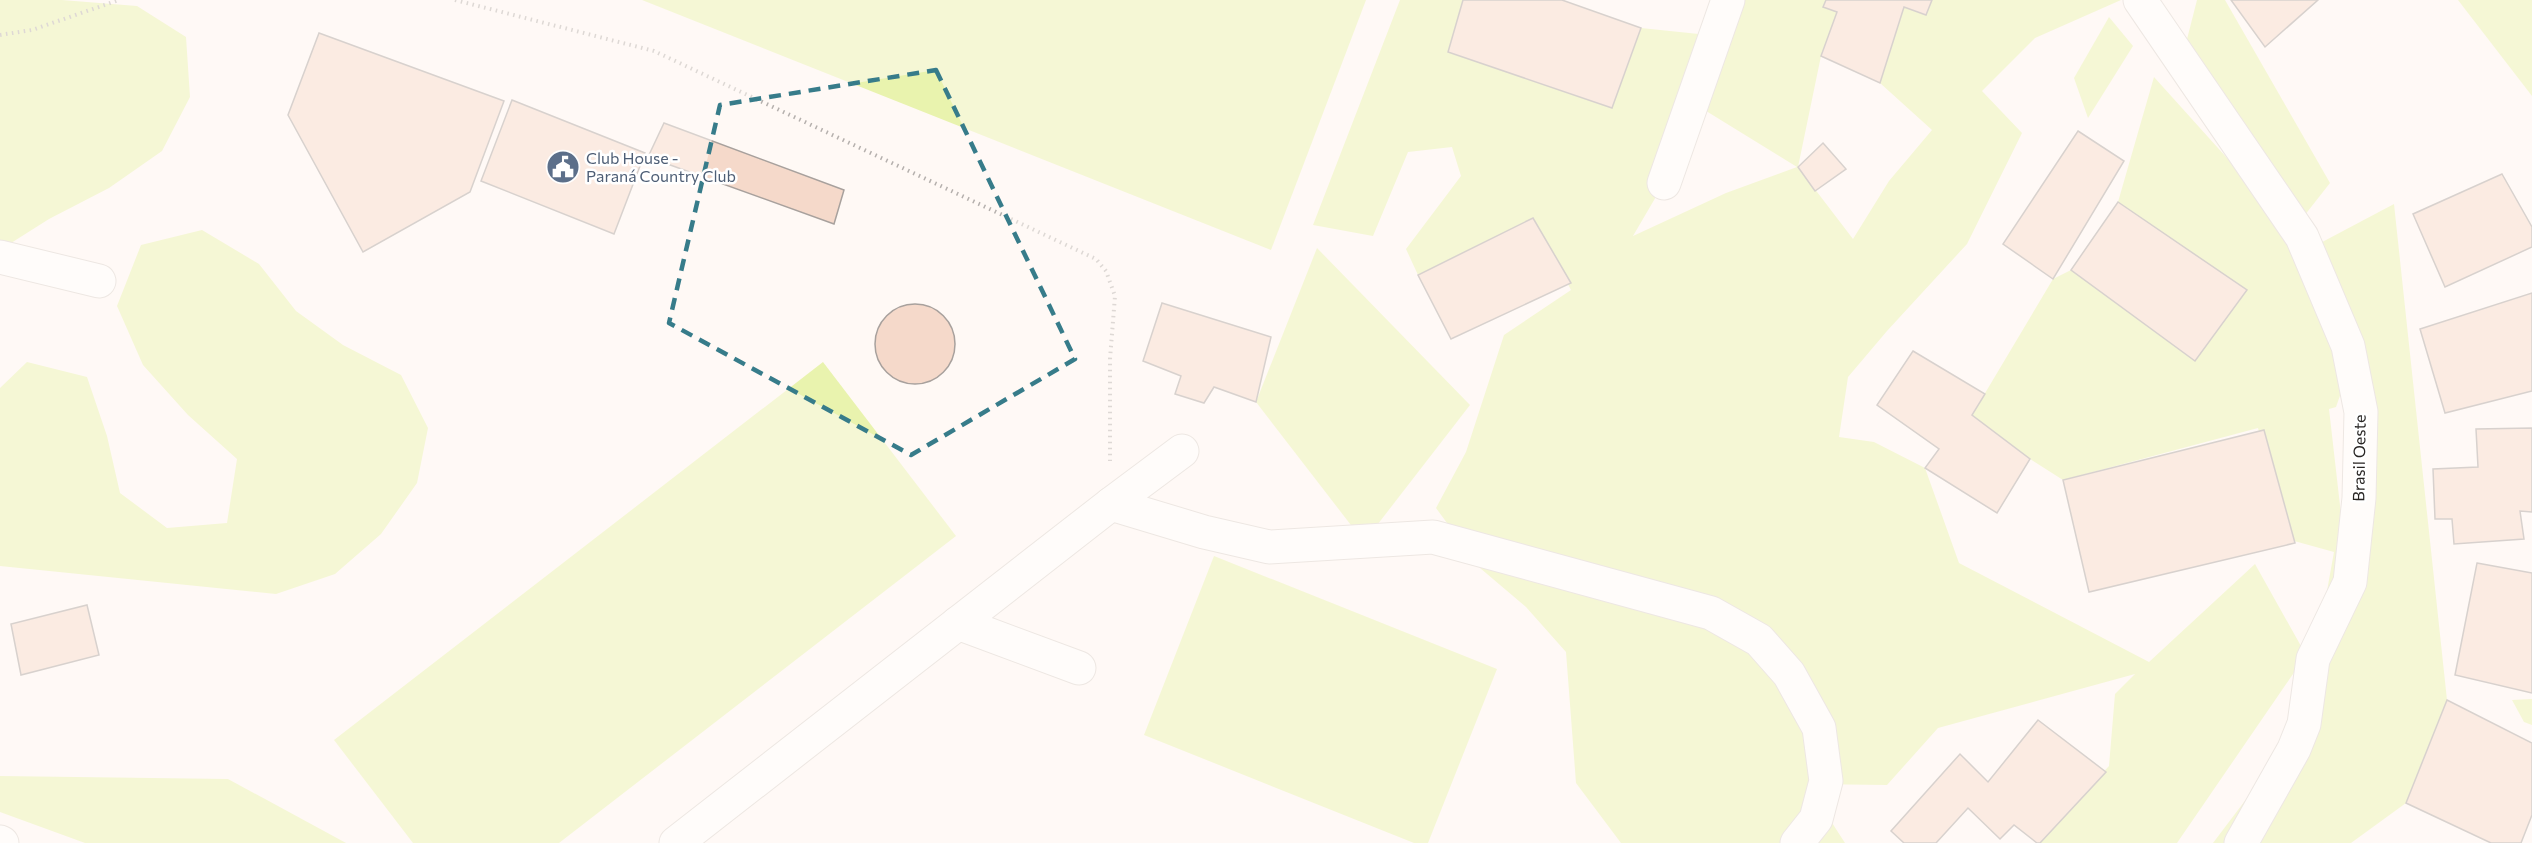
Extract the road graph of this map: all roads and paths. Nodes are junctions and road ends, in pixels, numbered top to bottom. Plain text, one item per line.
1 (119, 0) edge
2 (455, 0) edge
3 (1728, 0) edge
4 (2140, 0) edge
5 (0, 35) edge
6 (1664, 183) dead end
7 (0, 257) edge
8 (99, 281) dead end
9 (1182, 452) dead end
10 (1111, 504) junction
11 (958, 623) junction
12 (1079, 668) dead end
13 (676, 843) edge
14 (1797, 843) edge
15 (2241, 843) edge

1 - 5 path
2 - 10 path
3 - 6 street
4 - 15 street, Brasil Oeste
7 - 8 street
9 - 10 street
10 - 11 street
10 - 14 street
11 - 12 street
11 - 13 street

